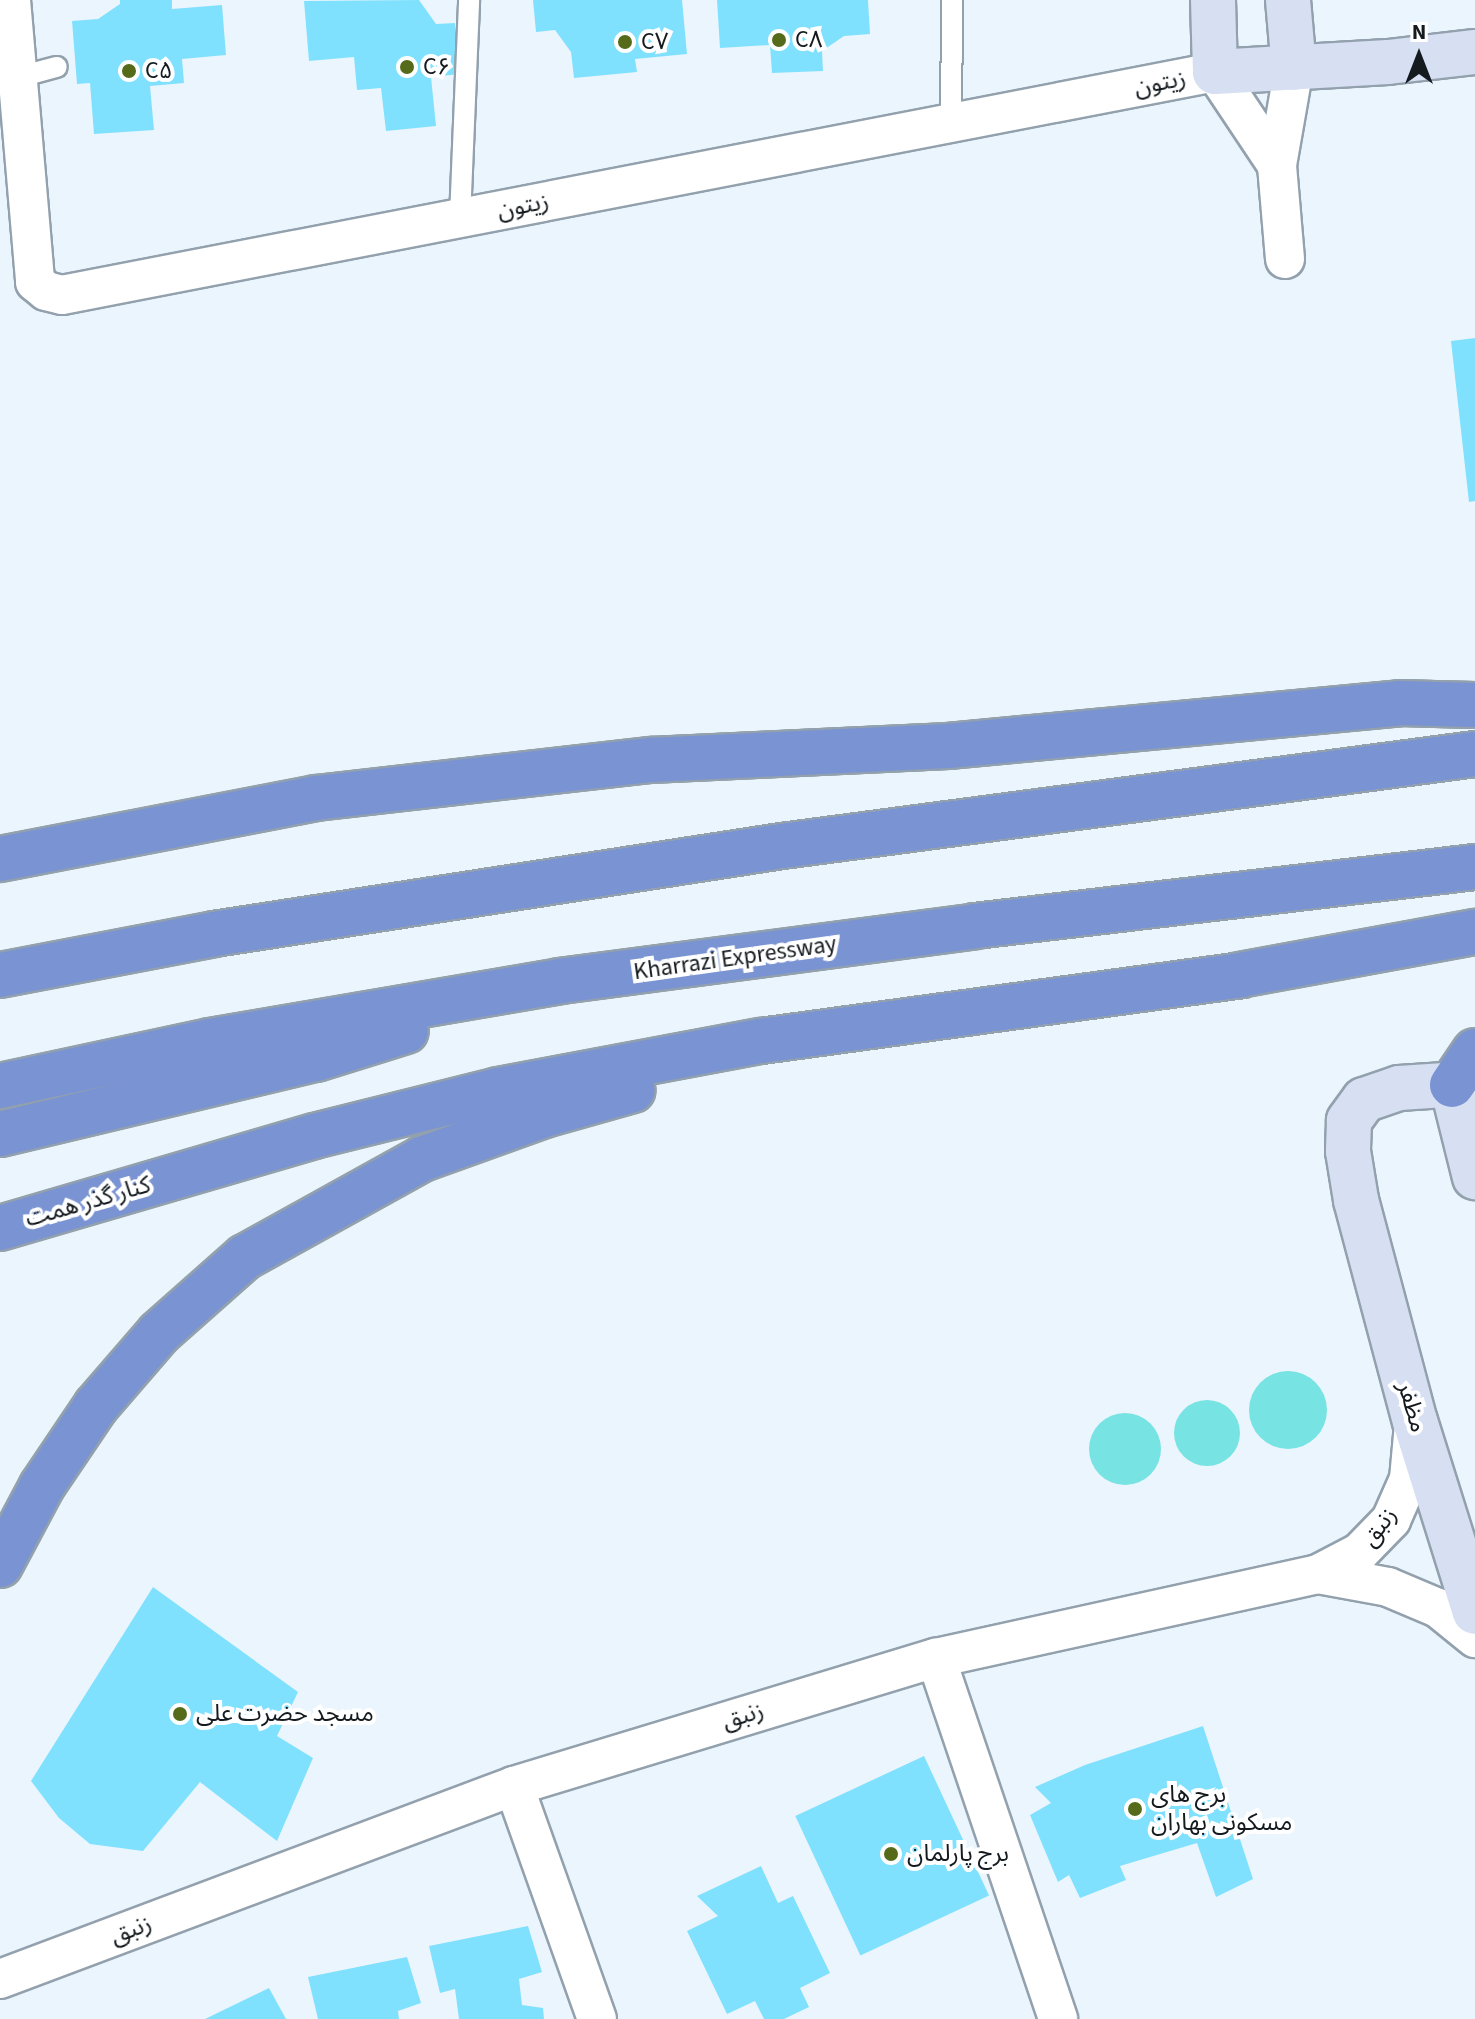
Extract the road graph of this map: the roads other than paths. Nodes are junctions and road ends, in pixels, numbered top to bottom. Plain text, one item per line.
1 (11, 0) edge
2 (469, 0) edge
3 (952, 0) edge
4 (1213, 0) edge
5 (1288, 0) edge
6 (1475, 52) edge
7 (57, 67) dead end
8 (1294, 68) junction
9 (1215, 72) junction
10 (19, 77) junction
11 (951, 123) junction
12 (1277, 165) junction
13 (460, 218) junction
14 (1285, 259) dead end
15 (1475, 705) edge
16 (1475, 754) edge
17 (0, 859) edge
18 (1475, 867) edge
19 (1475, 932) edge
20 (0, 975) edge
21 (560, 981) junction
22 (915, 1019) junction
23 (1467, 1073) edge
24 (0, 1086) edge
25 (0, 1134) edge
26 (177, 1177) junction
27 (1475, 1177) edge
28 (0, 1228) edge
29 (0, 1250) edge
30 (1415, 1421) junction
31 (1475, 1494) edge
32 (1451, 1533) junction
33 (0, 1565) edge
34 (1318, 1574) junction
35 (1475, 1612) edge
36 (1475, 1638) edge
37 (936, 1658) junction
38 (514, 1786) junction
39 (0, 1979) edge
40 (597, 2019) edge
41 (1058, 2019) edge

1 - 10 street, زیتون
2 - 13 lane
3 - 11 lane
4 - 9 street
5 - 8 street
6 - 8 street, زیتون
7 - 10 lane
8 - 9 street, زیتون
8 - 12 street
9 - 11 street, زیتون
9 - 12 street
10 - 13 street, زیتون
11 - 13 street, زیتون
12 - 14 street
15 - 17 highway
16 - 20 highway
18 - 21 highway, Kharrazi Expressway
19 - 22 highway
21 - 24 highway, Kharrazi Expressway
21 - 25 highway
22 - 26 highway, کنار گذر همت
22 - 33 highway
23 - 27 street
23 - 30 street, مظفر
26 - 28 highway, کنار گذر همت
26 - 29 lane
30 - 32 street, مظفر
30 - 34 street, زنبق
31 - 32 street
32 - 35 street, مظفر
34 - 36 street
34 - 37 street, زنبق
37 - 38 street, زنبق
37 - 41 street
38 - 39 street, زنبق
38 - 40 street

